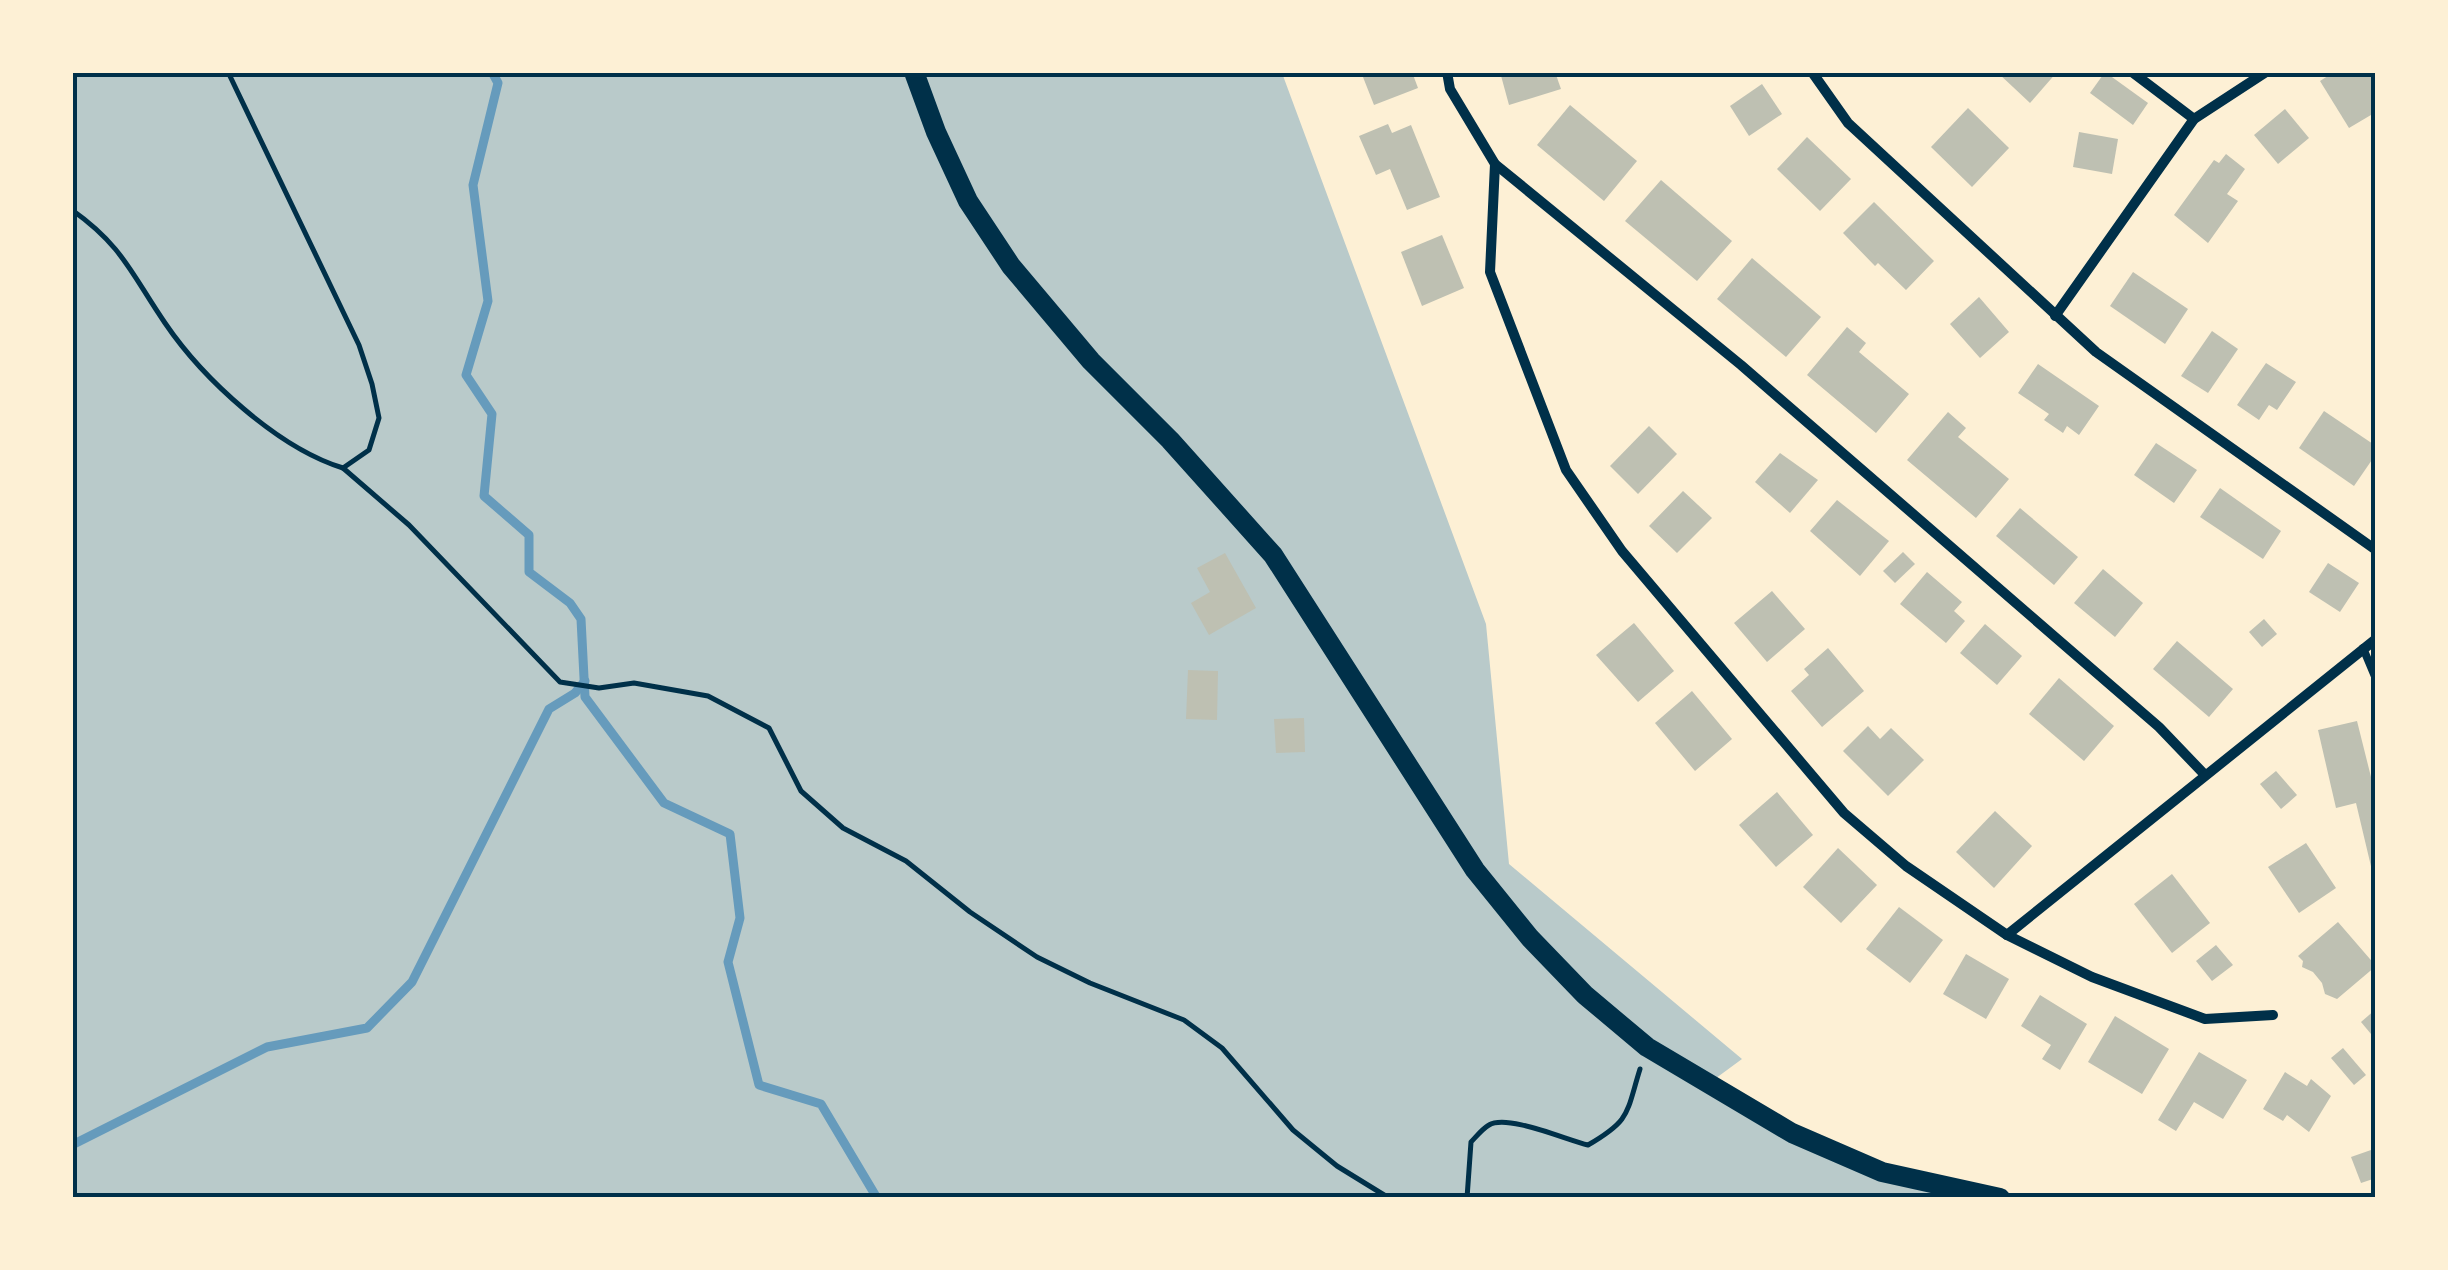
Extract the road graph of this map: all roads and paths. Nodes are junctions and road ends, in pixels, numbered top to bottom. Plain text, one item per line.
1 (228, 72) edge
2 (914, 72) edge
3 (1447, 72) edge
4 (1812, 72) edge
5 (2132, 72) edge
6 (2266, 72) edge
7 (2194, 119) junction
8 (1495, 164) junction
9 (72, 210) edge
10 (2056, 316) junction
11 (343, 468) junction
12 (2376, 550) edge
13 (2376, 638) edge
14 (2363, 648) junction
15 (2376, 679) edge
16 (2204, 775) junction
17 (2007, 935) junction
18 (2273, 1015) dead end
19 (1648, 1047) junction
20 (1390, 1198) edge
21 (1467, 1198) edge
22 (2000, 1198) edge

1 - 11 path
2 - 19 main road
3 - 8 street
4 - 10 street
5 - 7 street
6 - 7 street
7 - 10 street
8 - 16 street
8 - 17 street
9 - 11 path
10 - 12 street
11 - 20 path
13 - 14 street
14 - 15 lane
14 - 16 street
16 - 17 street
17 - 18 street
19 - 21 path
19 - 22 main road

